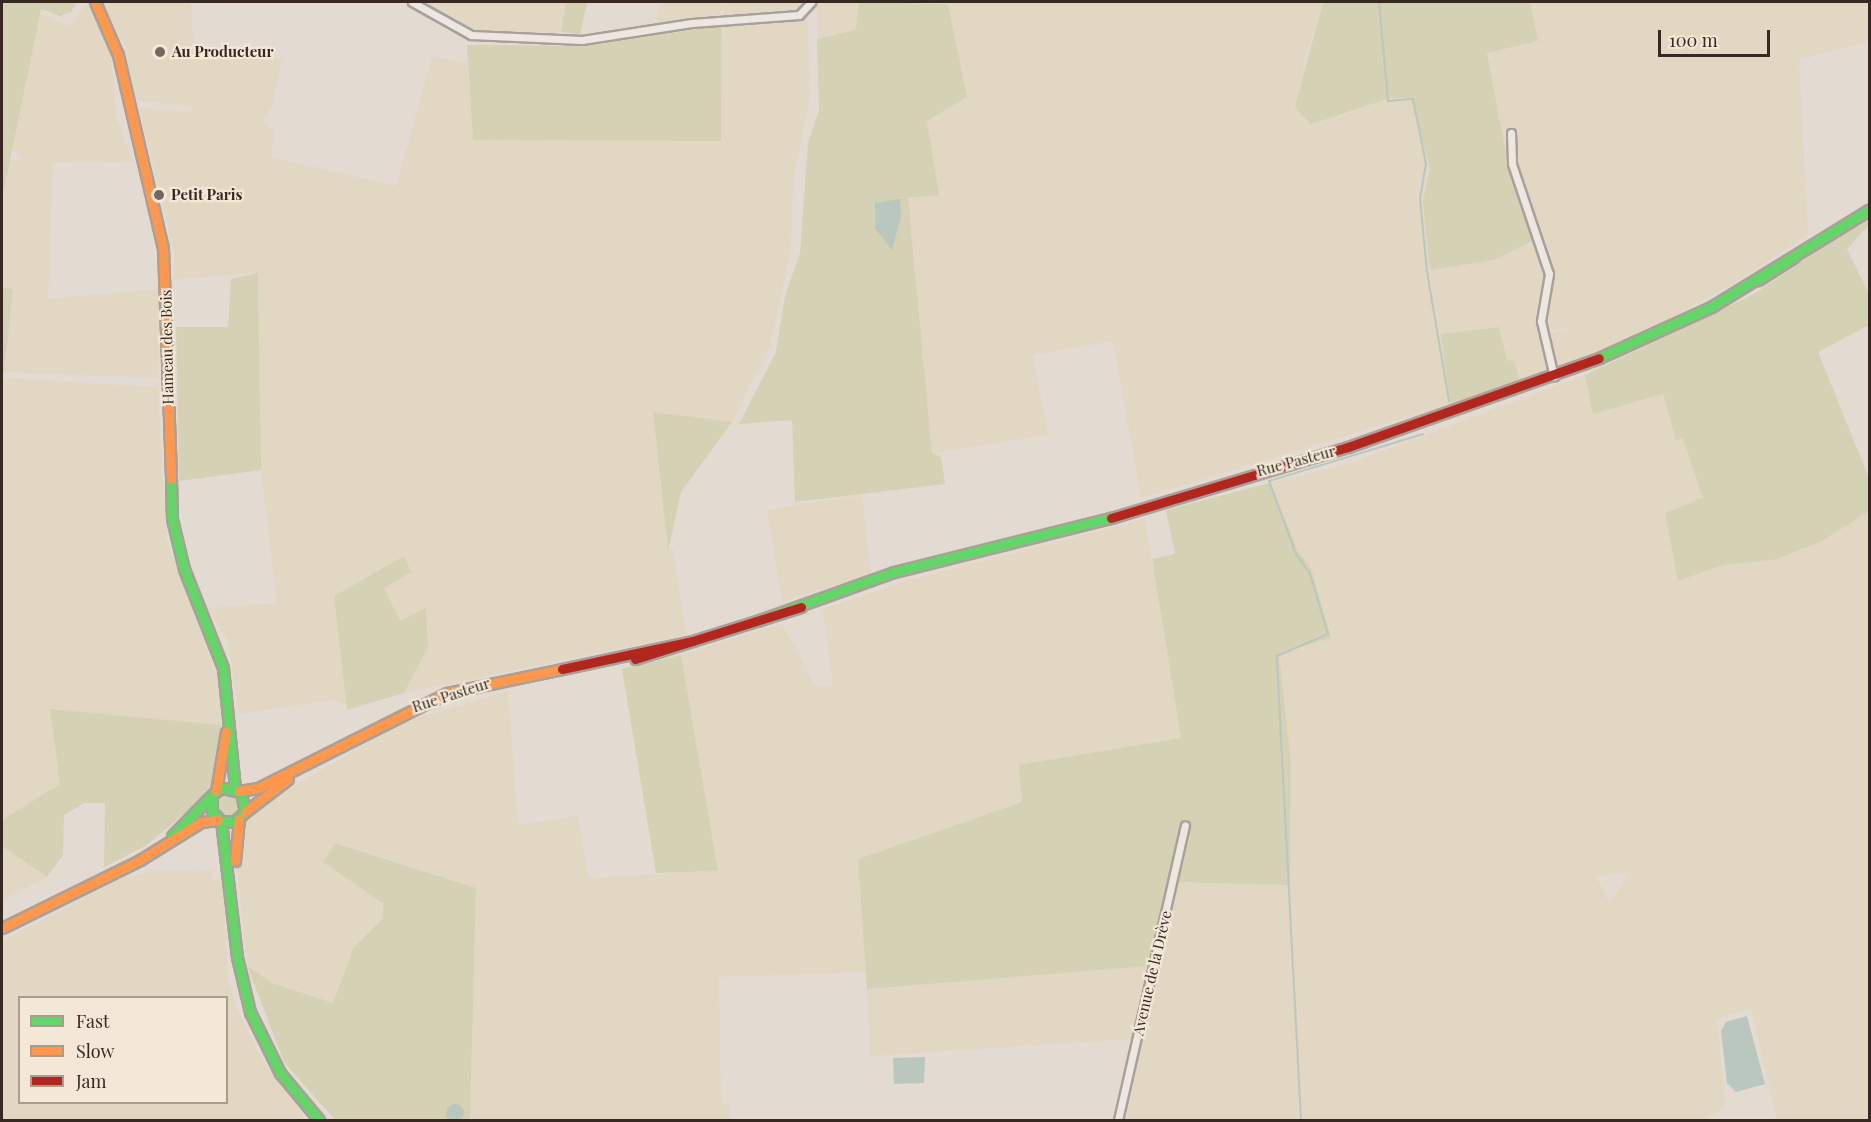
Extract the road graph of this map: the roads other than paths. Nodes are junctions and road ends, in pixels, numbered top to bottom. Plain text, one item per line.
1 (95, 2) edge
2 (412, 2) edge
3 (811, 2) edge
4 (1510, 133) dead end
5 (1869, 209) edge
6 (1554, 377) junction
7 (228, 694) junction
8 (316, 758) junction
9 (237, 789) junction
10 (214, 794) junction
11 (242, 815) junction
12 (219, 820) junction
13 (1185, 826) dead end
14 (154, 852) junction
15 (233, 888) junction
16 (2, 928) edge
17 (319, 1120) edge
18 (1118, 1120) edge

1 - 7 main road, Hameau des Bois
2 - 3 street
4 - 6 street
5 - 6 main road, Rue Pasteur
6 - 8 main road, Rue Pasteur
7 - 9 main road, Hameau des Bois
7 - 10 main road, Hameau des Bois
8 - 9 main road, Rue Pasteur
8 - 11 main road, Rue Pasteur
9 - 10 main road, Rue Pasteur
9 - 11 main road, Hameau des Bois
10 - 12 main road
10 - 14 main road
11 - 12 main road
11 - 15 main road
12 - 14 main road
12 - 15 main road
13 - 18 street, Avenue de la Drève
14 - 16 main road
15 - 17 main road

